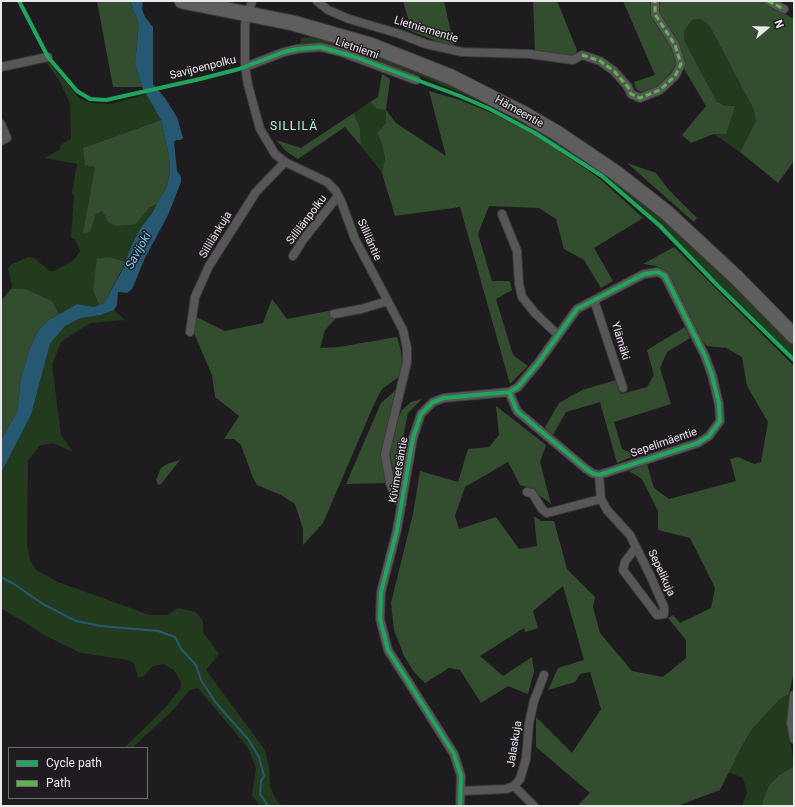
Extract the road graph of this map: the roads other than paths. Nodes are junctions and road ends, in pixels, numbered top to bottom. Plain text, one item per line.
1 (182, 1) edge
2 (317, 1) edge
3 (656, 1) edge
4 (768, 1) edge
5 (250, 8) edge
6 (784, 9) dead end
7 (48, 57) dead end
8 (1, 67) edge
9 (245, 67) junction
10 (416, 80) dead end
11 (1, 124) edge
12 (1, 141) edge
13 (285, 162) junction
14 (338, 196) junction
15 (502, 214) dead end
16 (293, 256) dead end
17 (594, 300) junction
18 (388, 301) junction
19 (334, 314) dead end
20 (190, 332) dead end
21 (558, 335) junction
22 (794, 336) edge
23 (623, 388) dead end
24 (509, 392) junction
25 (599, 475) junction
26 (527, 492) dead end
27 (601, 499) junction
28 (402, 504) junction
29 (636, 547) junction
30 (544, 676) dead end
31 (794, 695) edge
32 (794, 739) edge
33 (514, 786) junction
34 (461, 791) junction
35 (460, 806) edge
36 (534, 806) edge

1 - 5 highway, Hämeentie
2 - 3 street, Lietniementie
4 - 6 street
5 - 9 street, Silliläntie
5 - 22 highway, Hämeentie
7 - 8 street
9 - 10 street, Lietniemi
9 - 13 street, Silliläntie
11 - 12 street
13 - 14 street, Silliläntie
13 - 20 street, Sillilänkuja
14 - 16 street, Sillilänpolku
14 - 18 street, Silliläntie
15 - 21 street
17 - 21 street
17 - 23 street, Ylämäki
17 - 25 street, Sepelimäentie
18 - 19 street
18 - 28 street, Silliläntie
21 - 24 street
24 - 25 street
24 - 28 street, Kivimetsäntie
25 - 27 street, Sepelikuja
26 - 27 street
27 - 29 street, Sepelikuja
28 - 34 street, Kivimetsäntie
29 - 29 street, Sepelikuja
30 - 33 street, Jalaskuja
31 - 32 street
33 - 34 street
33 - 36 street
34 - 35 street, Kivimetsäntie

